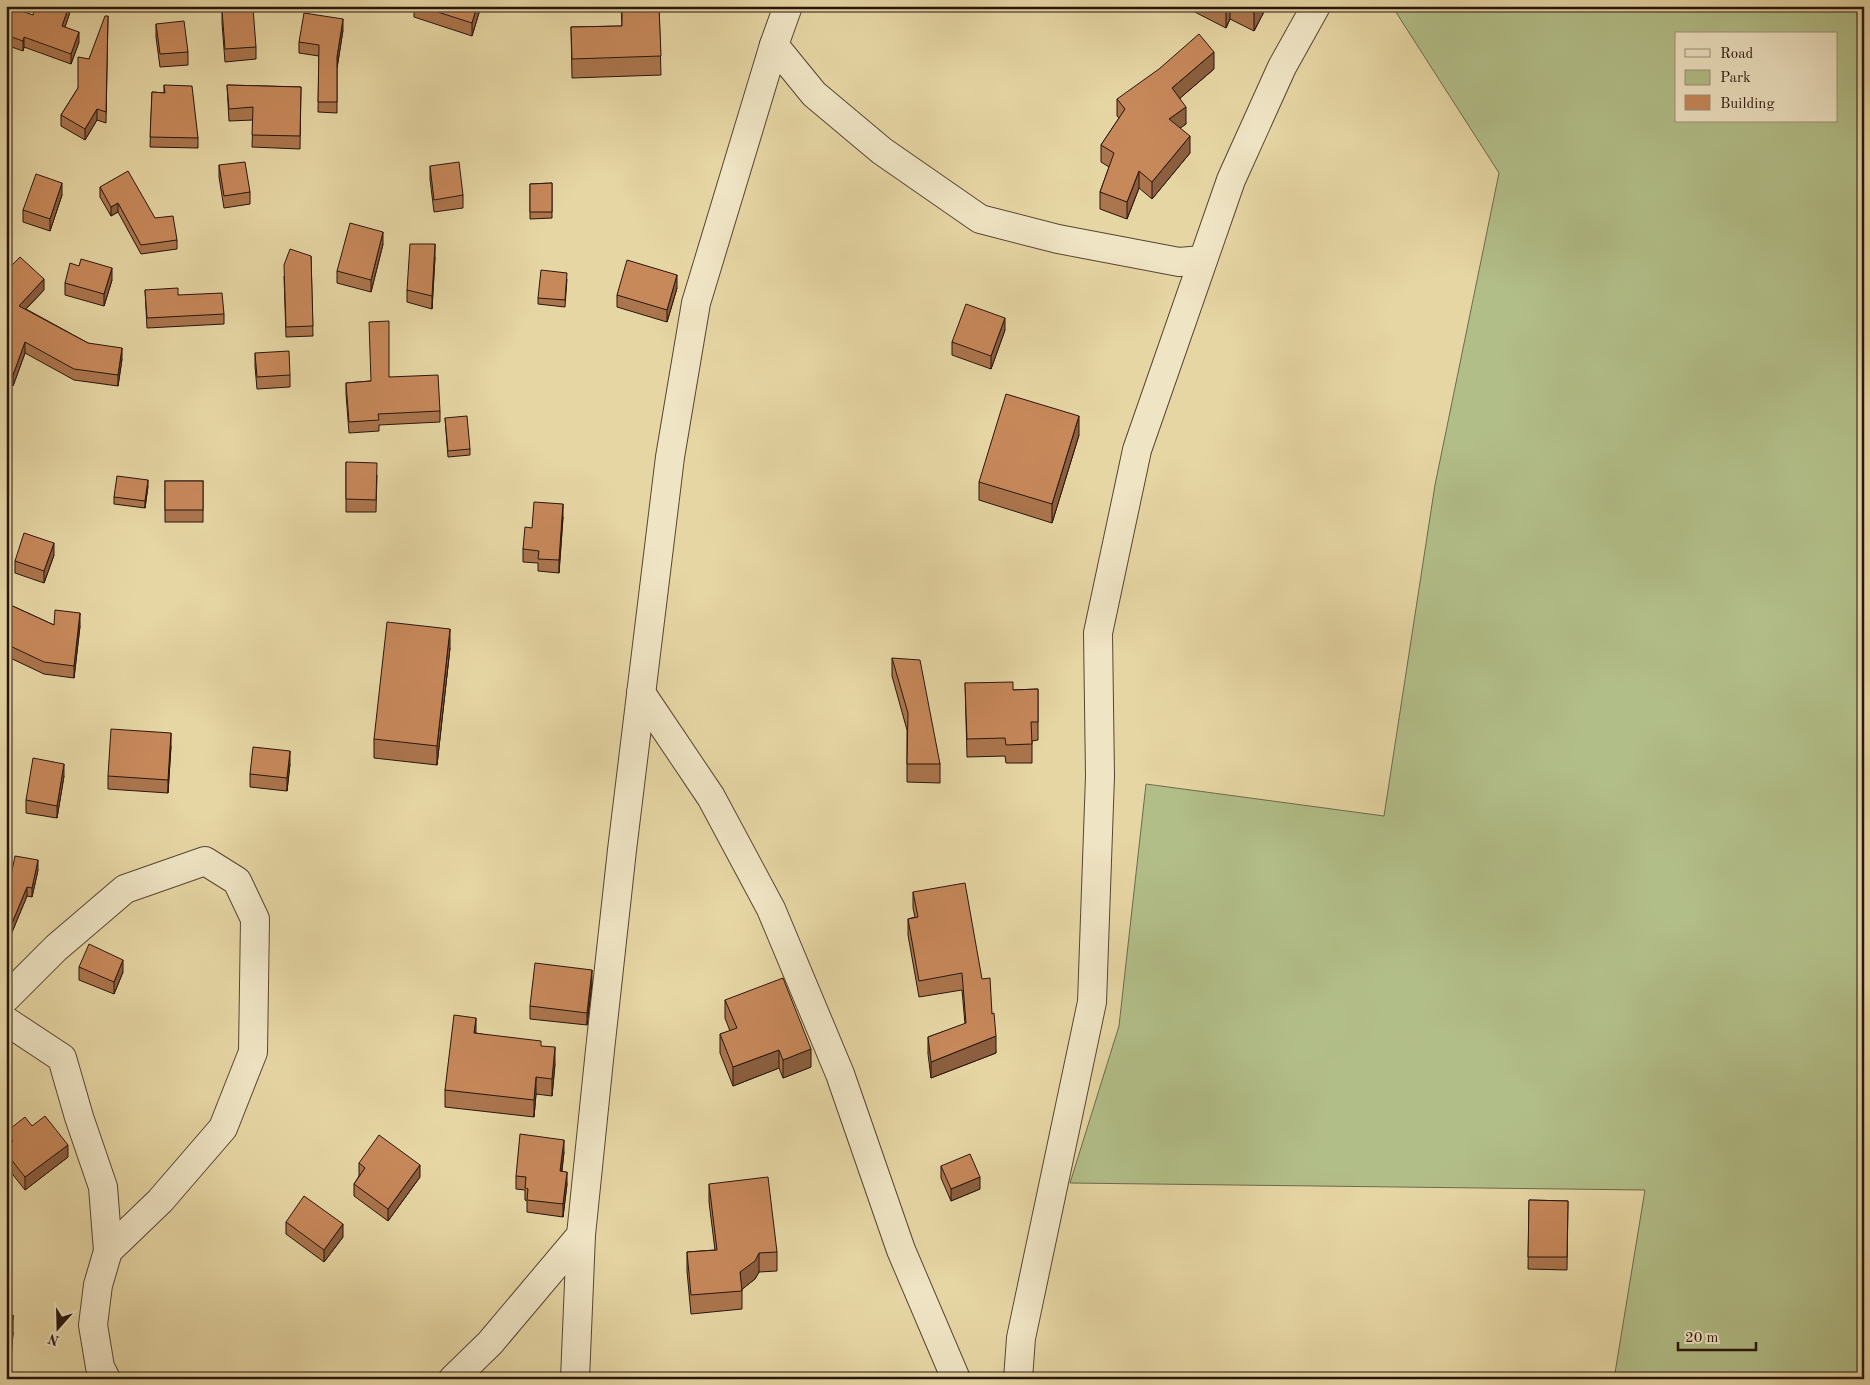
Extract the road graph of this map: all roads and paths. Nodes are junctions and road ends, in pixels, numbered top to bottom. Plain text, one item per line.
1 (788, 6) edge
2 (1316, 6) edge
3 (774, 45) junction
4 (1202, 260) junction
5 (641, 694) junction
6 (6, 998) edge
7 (6, 1021) edge
8 (581, 1235) junction
9 (108, 1251) junction
10 (106, 1379) edge
11 (453, 1379) edge
12 (575, 1379) edge
13 (956, 1379) edge
14 (1018, 1379) edge

1 - 3 street
2 - 4 street
3 - 4 street
3 - 5 street
4 - 14 street
5 - 8 street
5 - 13 street
6 - 9 street
7 - 9 street
8 - 11 street
8 - 12 street
9 - 10 street

